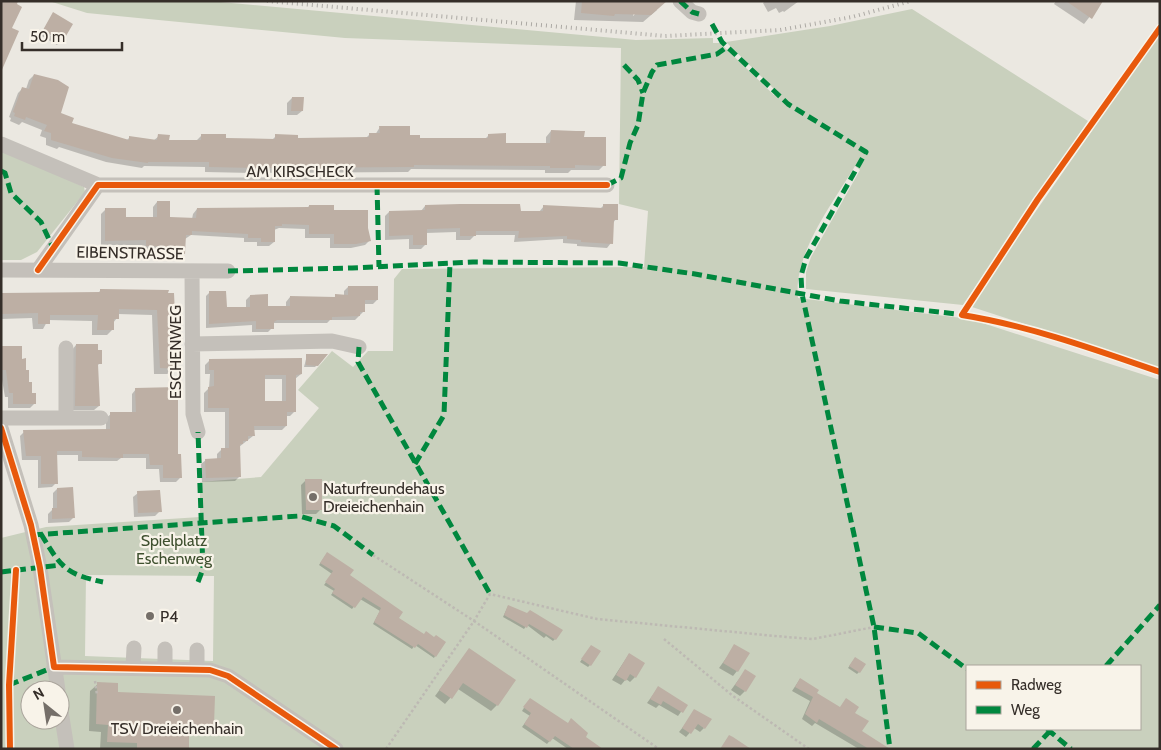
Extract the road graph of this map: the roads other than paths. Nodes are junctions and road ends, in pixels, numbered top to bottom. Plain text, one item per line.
1 (680, 1) edge
2 (698, 14) dead end
3 (1, 144) edge
4 (98, 184) junction
5 (607, 185) dead end
6 (1, 270) edge
7 (38, 270) junction
8 (228, 271) dead end
9 (192, 272) junction
10 (192, 344) junction
11 (359, 347) dead end
12 (66, 348) dead end
13 (66, 417) junction
14 (1, 418) edge
15 (101, 418) dead end
16 (1, 428) edge
17 (198, 432) dead end
18 (5, 451) edge
19 (134, 648) dead end
20 (165, 649) dead end
21 (197, 650) dead end
22 (54, 667) junction
23 (133, 667) junction
24 (166, 668) junction
25 (197, 669) junction
26 (56, 680) edge
27 (64, 730) edge
28 (67, 749) edge
29 (336, 749) edge

1 - 2 street
3 - 4 street, AM KIRSCHECK
4 - 5 street, AM KIRSCHECK
4 - 7 street
6 - 7 street, EIBENSTRASSE
7 - 9 street, EIBENSTRASSE
8 - 9 street, EIBENSTRASSE
9 - 10 street, ESCHENWEG
10 - 11 street
10 - 17 street, ESCHENWEG
12 - 13 street
13 - 14 street
13 - 15 street
16 - 18 street
18 - 22 street
19 - 23 street
20 - 24 street
21 - 25 street
22 - 23 street
22 - 26 street
23 - 24 street
24 - 25 street
25 - 29 street
27 - 28 street

